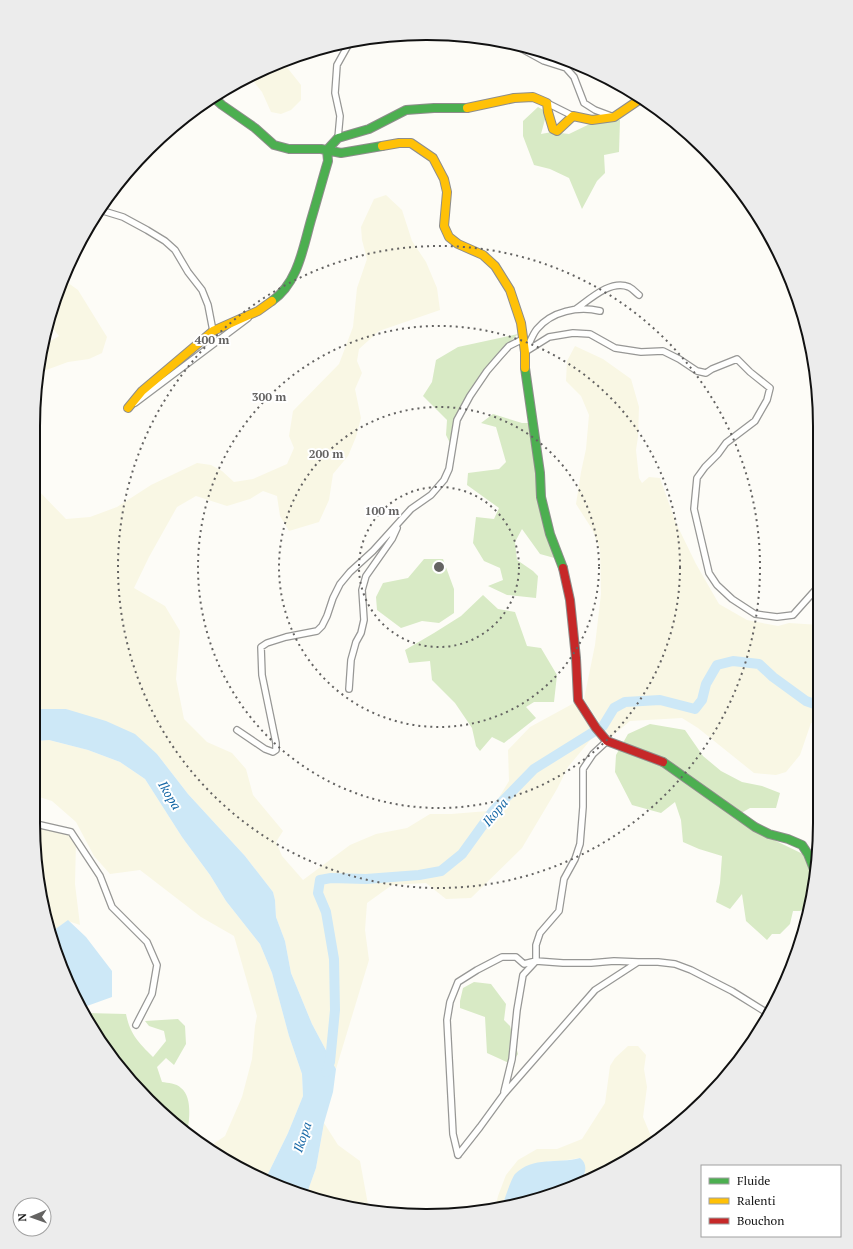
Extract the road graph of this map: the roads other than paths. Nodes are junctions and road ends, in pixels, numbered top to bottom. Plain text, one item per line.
1 (346, 48) edge
2 (533, 55) edge
3 (218, 101) edge
4 (636, 102) edge
5 (547, 103) junction
6 (573, 116) junction
7 (614, 117) junction
8 (338, 138) junction
9 (327, 150) junction
10 (105, 212) edge
11 (639, 295) dead end
12 (576, 309) junction
13 (258, 311) junction
14 (600, 311) dead end
15 (213, 331) junction
16 (523, 339) junction
17 (525, 352) junction
18 (128, 408) joint
19 (398, 524) junction
20 (813, 593) edge
21 (349, 689) dead end
22 (237, 730) dead end
23 (607, 741) junction
24 (40, 825) edge
25 (811, 862) edge
26 (536, 961) junction
27 (638, 962) junction
28 (764, 1011) edge
29 (136, 1025) dead end
30 (504, 1094) junction

1 - 8 street
2 - 7 street
3 - 9 street
4 - 7 street
5 - 6 street
5 - 6 street
5 - 8 street
6 - 7 street
8 - 9 street
9 - 13 street
9 - 16 street
10 - 15 street
11 - 12 street
12 - 14 street
12 - 17 street
13 - 15 street
13 - 18 street
15 - 18 street
16 - 17 street
16 - 19 street
17 - 20 street
17 - 23 street
19 - 21 street
19 - 22 street
23 - 25 street
23 - 26 street
24 - 29 street
26 - 27 street
26 - 30 street
26 - 30 street
27 - 28 street
27 - 30 street

